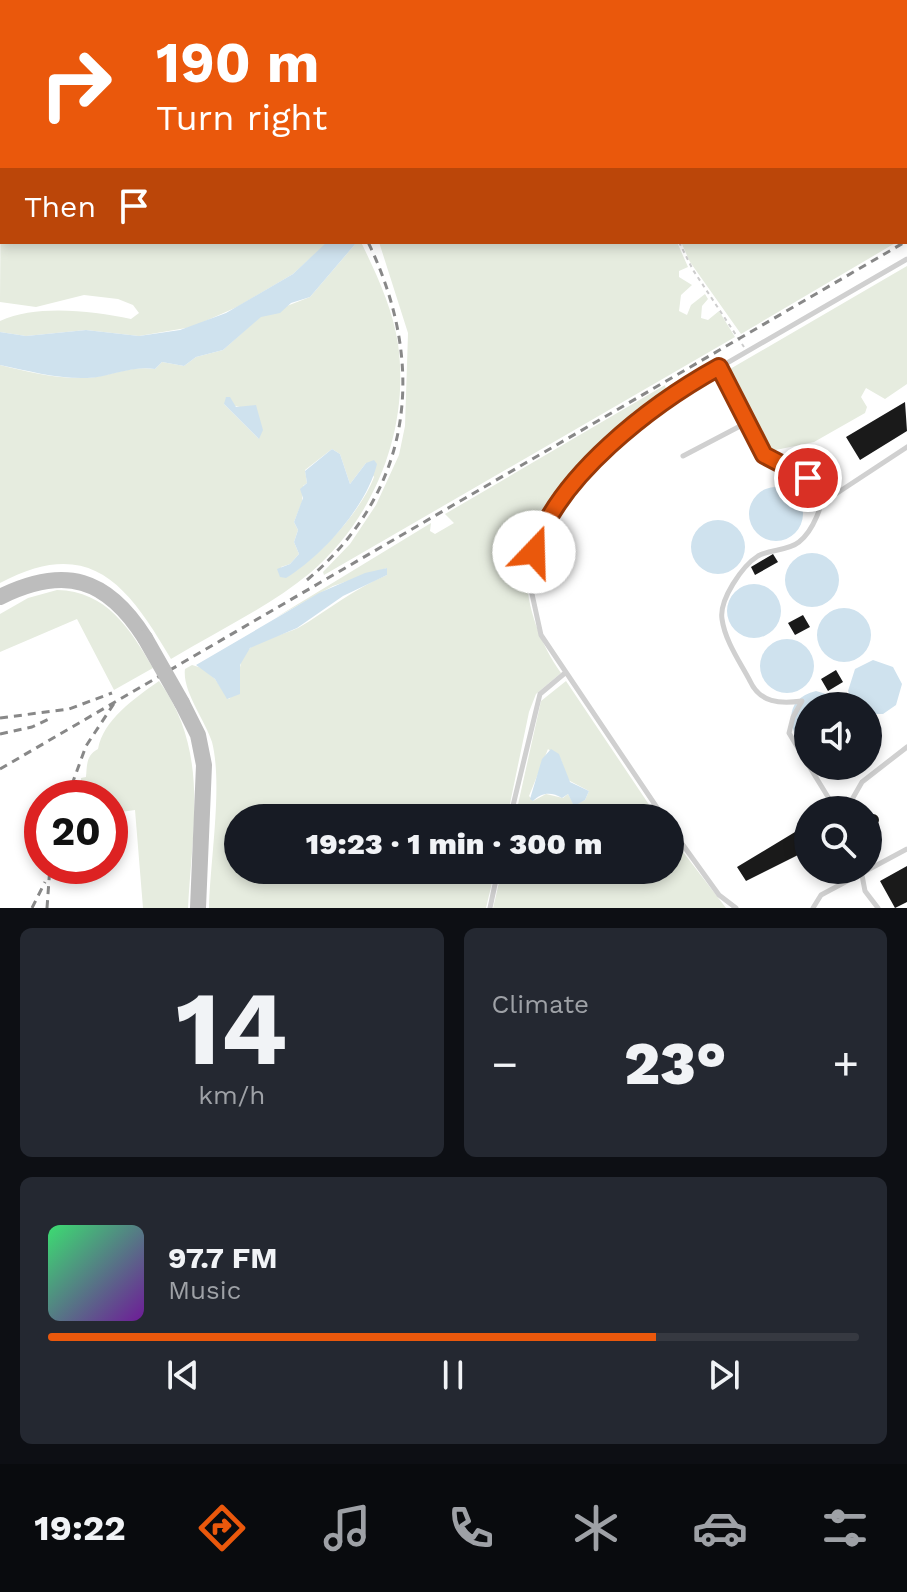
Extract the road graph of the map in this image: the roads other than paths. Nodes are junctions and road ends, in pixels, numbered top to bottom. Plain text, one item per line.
1 (907, 259) edge
2 (719, 367) junction
3 (746, 423) junction
4 (907, 447) edge
5 (764, 455) junction
6 (683, 456) dead end
7 (768, 463) dead end
8 (824, 502) junction
9 (0, 597) edge
10 (565, 673) junction
11 (794, 702) edge
12 (794, 715) edge
13 (794, 742) edge
14 (907, 747) edge
15 (854, 796) edge
16 (513, 804) edge
17 (654, 804) edge
18 (684, 847) edge
19 (907, 849) edge
20 (882, 862) edge
21 (495, 884) edge
22 (842, 884) edge
23 (864, 884) edge
24 (198, 905) edge
25 (490, 908) edge
26 (736, 908) edge
27 (813, 908) edge
28 (878, 908) edge

1 - 2 lane
2 - 3 lane
2 - 10 lane
3 - 5 lane
3 - 6 lane
4 - 8 lane
5 - 7 lane
5 - 8 lane
8 - 11 lane
9 - 24 main road, bridge
10 - 16 lane
10 - 17 lane
12 - 13 lane
14 - 15 lane
18 - 26 lane
19 - 20 lane
21 - 25 lane
22 - 27 lane
23 - 28 lane

